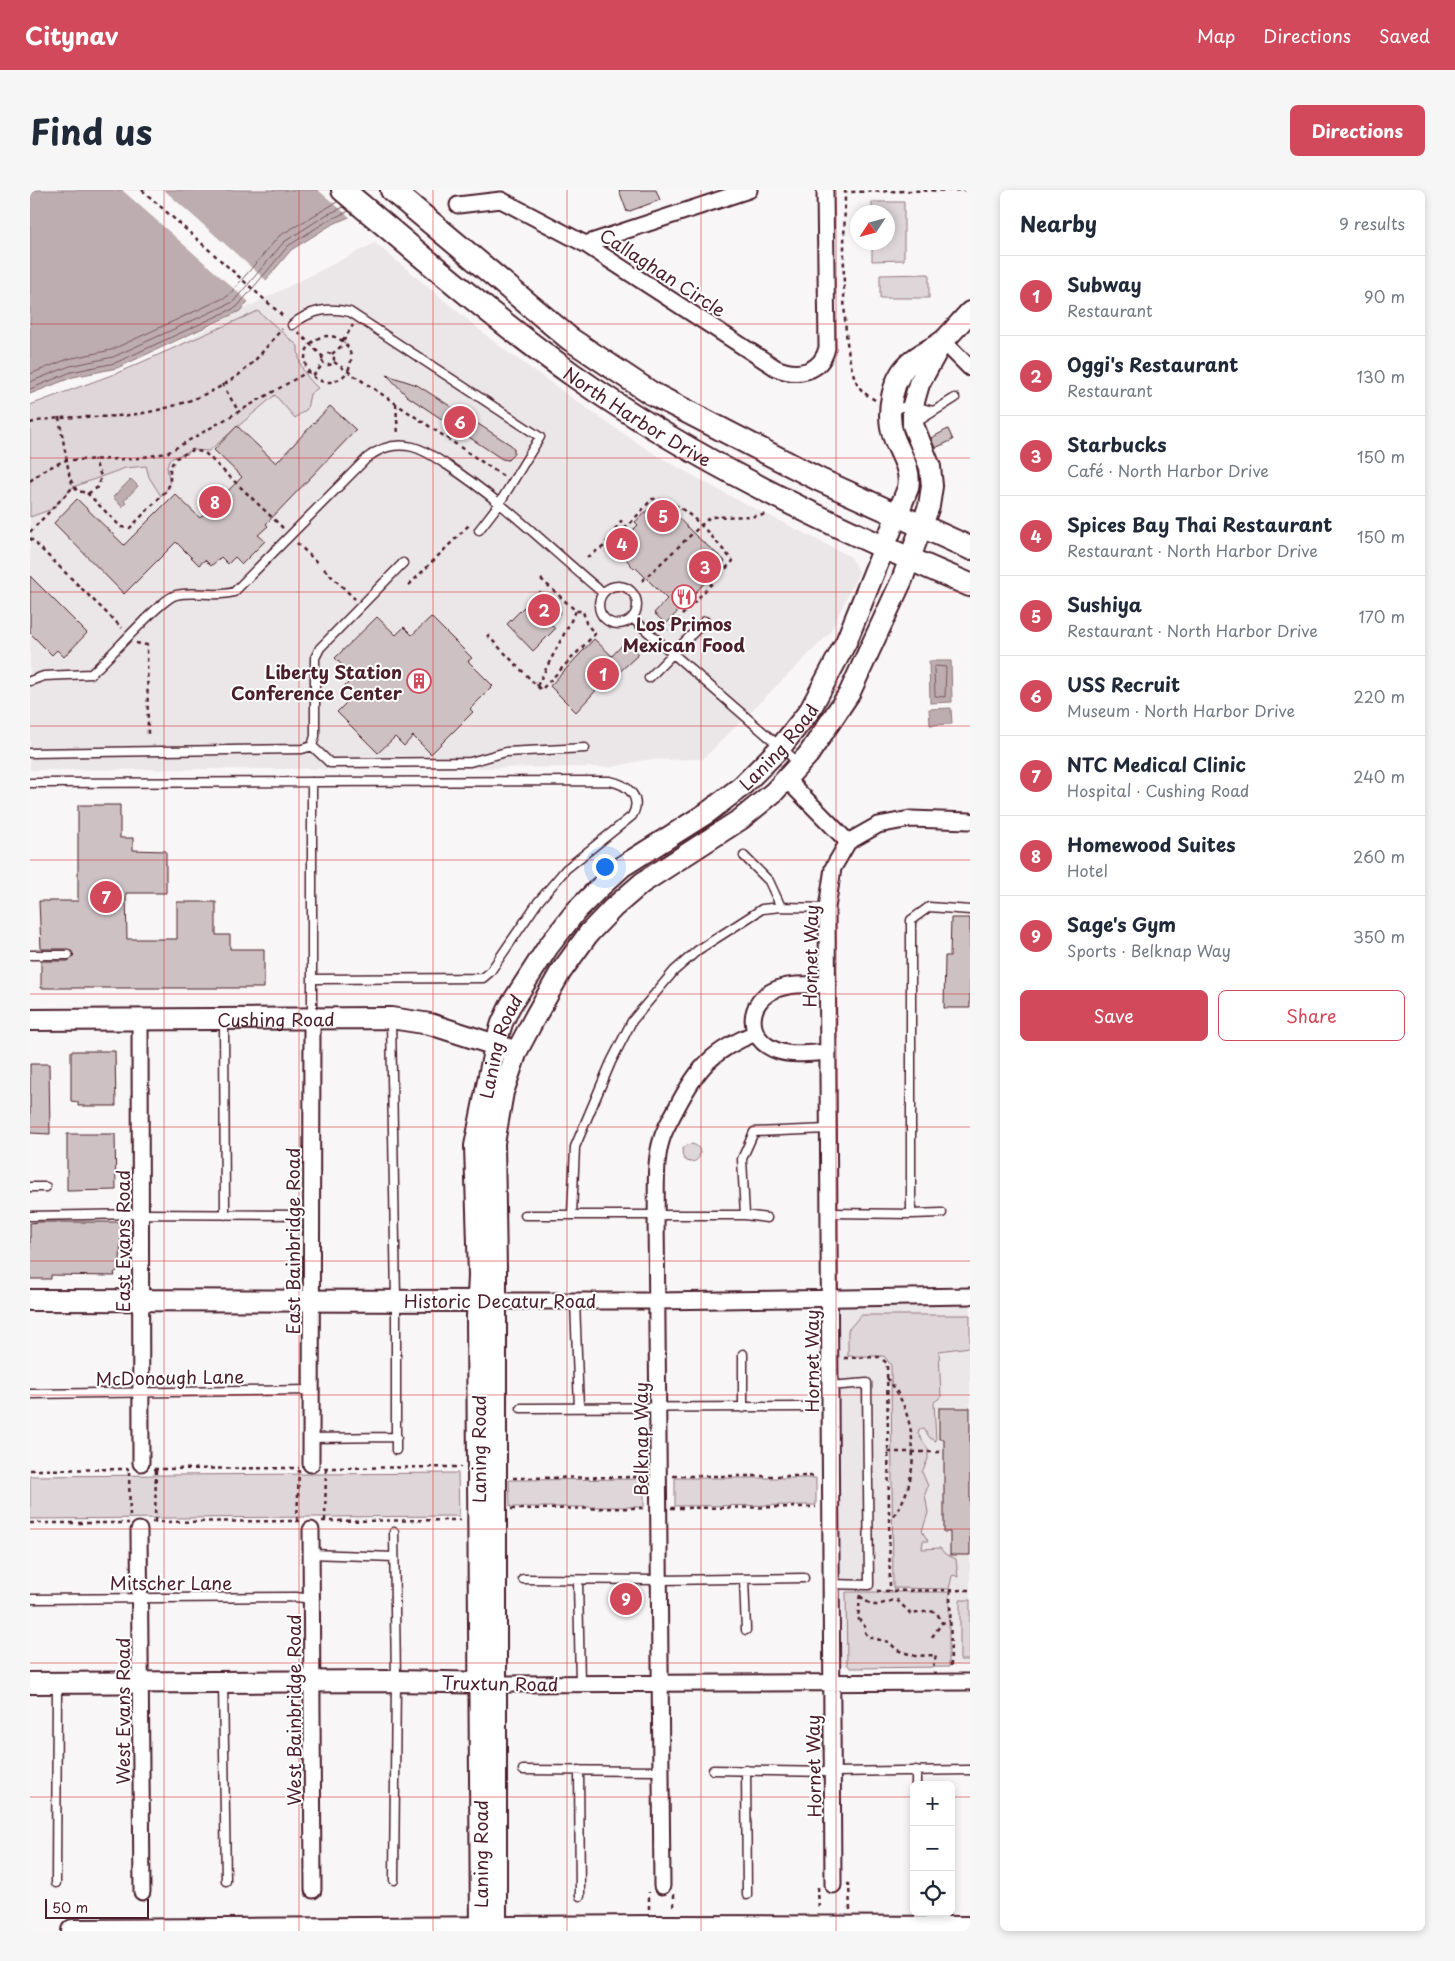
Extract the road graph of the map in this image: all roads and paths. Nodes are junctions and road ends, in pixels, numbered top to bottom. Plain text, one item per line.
1 (142, 190) edge
2 (343, 190) edge
3 (392, 190) edge
4 (749, 190) edge
5 (825, 190) edge
6 (970, 190) edge
7 (458, 205) dead end
8 (585, 244) junction
9 (970, 312) edge
10 (358, 317) junction
11 (292, 325) junction
12 (280, 330) dead end
13 (943, 341) junction
14 (344, 342) junction
15 (310, 345) junction
16 (332, 354) junction
17 (323, 357) junction
18 (334, 362) junction
19 (324, 363) junction
20 (970, 368) edge
21 (309, 371) junction
22 (348, 372) junction
23 (313, 376) junction
24 (222, 384) junction
25 (955, 398) dead end
26 (396, 404) junction
27 (890, 407) junction
28 (934, 411) junction
29 (239, 412) junction
30 (913, 416) junction
31 (59, 418) junction
32 (30, 423) edge
33 (399, 445) junction
34 (177, 448) junction
35 (181, 454) junction
36 (94, 458) junction
37 (66, 460) junction
38 (30, 481) edge
39 (502, 482) dead end
40 (73, 488) junction
41 (87, 493) junction
42 (499, 504) junction
43 (768, 513) dead end
44 (896, 516) junction
45 (471, 523) dead end
46 (700, 526) junction
47 (920, 527) junction
48 (479, 530) dead end
49 (30, 532) edge
50 (291, 536) junction
51 (30, 538) edge
52 (883, 548) junction
53 (970, 548) edge
54 (587, 557) dead end
55 (909, 559) junction
56 (403, 563) dead end
57 (319, 564) dead end
58 (324, 569) dead end
59 (541, 579) dead end
60 (642, 581) dead end
61 (409, 585) dead end
62 (970, 586) edge
63 (603, 593) junction
64 (362, 606) junction
65 (576, 611) junction
66 (632, 618) junction
67 (705, 621) dead end
68 (668, 630) dead end
69 (488, 635) dead end
70 (130, 636) junction
71 (673, 654) junction
72 (649, 678) dead end
73 (30, 681) edge
74 (537, 686) junction
75 (148, 736) dead end
76 (312, 746) junction
77 (585, 748) dead end
78 (780, 748) junction
79 (30, 753) edge
80 (800, 765) junction
81 (786, 779) junction
82 (30, 782) edge
83 (312, 782) junction
84 (970, 821) edge
85 (848, 842) junction
86 (744, 856) dead end
87 (781, 907) junction
88 (827, 908) junction
89 (970, 910) edge
90 (30, 955) edge
91 (68, 955) dead end
92 (312, 979) junction
93 (828, 985) junction
94 (224, 1018) junction
95 (312, 1018) junction
96 (391, 1018) junction
97 (140, 1019) junction
98 (30, 1020) edge
99 (756, 1034) junction
100 (496, 1046) junction
101 (517, 1051) junction
102 (828, 1052) junction
103 (828, 1129) junction
104 (46, 1187) dead end
105 (30, 1188) edge
106 (829, 1213) junction
107 (942, 1213) dead end
108 (140, 1214) junction
109 (572, 1214) junction
110 (911, 1214) junction
111 (225, 1215) junction
112 (311, 1215) junction
113 (525, 1215) dead end
114 (656, 1215) junction
115 (744, 1215) junction
116 (30, 1216) edge
117 (767, 1218) dead end
118 (970, 1296) edge
119 (829, 1297) junction
120 (310, 1299) junction
121 (30, 1300) edge
122 (140, 1300) junction
123 (396, 1300) junction
124 (487, 1301) junction
125 (575, 1301) junction
126 (658, 1301) junction
127 (743, 1354) dead end
128 (844, 1358) dead end
129 (887, 1377) junction
130 (829, 1386) junction
131 (310, 1390) junction
132 (30, 1394) edge
133 (140, 1394) junction
134 (806, 1407) dead end
135 (521, 1408) dead end
136 (579, 1408) junction
137 (659, 1408) junction
138 (743, 1408) junction
139 (397, 1437) junction
140 (309, 1438) junction
141 (396, 1450) dead end
142 (887, 1452) junction
143 (913, 1452) junction
144 (944, 1452) dead end
145 (308, 1467) junction
146 (468, 1467) dead end
147 (139, 1468) junction
148 (326, 1468) junction
149 (156, 1469) junction
150 (30, 1470) edge
151 (468, 1520) dead end
152 (325, 1521) junction
153 (155, 1522) junction
154 (298, 1522) junction
155 (888, 1522) junction
156 (30, 1523) edge
157 (138, 1524) junction
158 (311, 1524) junction
159 (394, 1532) dead end
160 (311, 1554) junction
161 (394, 1557) junction
162 (804, 1578) dead end
163 (744, 1579) junction
164 (523, 1580) dead end
165 (578, 1580) junction
166 (660, 1580) junction
167 (830, 1584) junction
168 (950, 1590) junction
169 (970, 1590) edge
170 (860, 1591) dead end
171 (875, 1591) dead end
172 (890, 1591) junction
173 (141, 1596) junction
174 (860, 1596) junction
175 (30, 1599) edge
176 (312, 1599) junction
177 (950, 1621) junction
178 (942, 1623) junction
179 (746, 1630) dead end
180 (932, 1637) dead end
181 (951, 1668) dead end
182 (933, 1669) dead end
183 (312, 1681) junction
184 (396, 1681) junction
185 (30, 1682) edge
186 (58, 1682) junction
187 (223, 1682) junction
188 (831, 1682) junction
189 (970, 1682) edge
190 (141, 1683) junction
191 (488, 1683) junction
192 (580, 1684) junction
193 (660, 1684) junction
194 (523, 1770) dead end
195 (579, 1770) junction
196 (713, 1770) dead end
197 (746, 1770) junction
198 (916, 1770) junction
199 (970, 1770) edge
200 (661, 1771) junction
201 (832, 1772) junction
202 (916, 1781) edge
203 (394, 1880) dead end
204 (226, 1881) dead end
205 (56, 1883) dead end
206 (834, 1884) dead end
207 (662, 1886) dead end
208 (313, 1890) dead end
209 (142, 1892) dead end
210 (747, 1895) dead end
211 (580, 1896) dead end
212 (970, 1928) edge
213 (489, 1929) edge
214 (661, 1929) edge
215 (832, 1930) edge
216 (73, 1931) edge
217 (144, 1931) edge

1 - 11 path
2 - 52 main road, North Harbor Drive
3 - 44 main road, North Harbor Drive
4 - 8 street
5 - 8 street, Callaghan Circle
6 - 27 path
7 - 8 street, Callaghan Circle
9 - 13 street, Laning Road
10 - 11 lane
10 - 14 path
10 - 42 lane
11 - 15 path
12 - 24 path
13 - 20 street
13 - 27 street, Laning Road
13 - 30 street, Laning Road
14 - 15 path
14 - 16 path
14 - 22 path
15 - 17 path
15 - 21 path
16 - 17 path
16 - 18 path
17 - 19 path
18 - 19 path
18 - 22 path
19 - 23 path
21 - 23 path
21 - 29 path
22 - 23 path
22 - 26 path
24 - 29 path
24 - 31 path
25 - 28 lane
26 - 33 path
26 - 39 path
27 - 30 lane
27 - 44 street, Laning Road
28 - 30 lane
28 - 30 lane
29 - 34 path
30 - 47 street, Laning Road
31 - 32 path
31 - 37 path
33 - 42 lane
33 - 50 lane
34 - 35 path
34 - 36 path
35 - 41 path
35 - 50 path
36 - 37 path
36 - 41 path
37 - 38 path
37 - 40 path
40 - 41 path
40 - 49 path
42 - 48 lane
42 - 63 lane
43 - 46 path
44 - 47 main road, North Harbor Drive
44 - 52 street, Laning Road
45 - 61 path
46 - 54 path
46 - 60 path
46 - 68 path
47 - 53 main road, North Harbor Drive
47 - 55 street, Laning Road
50 - 57 path
50 - 70 lane
51 - 70 path
52 - 55 main road, North Harbor Drive
52 - 78 street, Laning Road
55 - 62 main road, North Harbor Drive
55 - 80 street, Laning Road
56 - 64 lane
58 - 64 path
59 - 65 path
63 - 66 lane
63 - 66 lane
64 - 76 lane
65 - 74 path
65 - 74 path
66 - 71 lane
67 - 71 lane
69 - 74 path
70 - 73 lane
70 - 75 path
71 - 72 lane
71 - 78 lane
76 - 77 lane
76 - 79 lane
78 - 80 lane
78 - 100 street, Laning Road
80 - 81 street, Laning Road
81 - 85 street
81 - 101 street, Laning Road
82 - 83 lane
83 - 92 lane
83 - 92 lane
84 - 85 street
85 - 88 street, Hornet Way
86 - 87 lane
87 - 88 lane
87 - 109 lane
88 - 93 street, Hornet Way
89 - 110 lane
90 - 91 lane
92 - 95 lane
93 - 99 street
93 - 102 street, Hornet Way
94 - 95 street, Cushing Road
94 - 97 street, Cushing Road
94 - 111 lane
95 - 96 street, Cushing Road
95 - 112 street, East Bainbridge Road
96 - 100 street, Cushing Road
96 - 123 lane
97 - 98 street, Cushing Road
97 - 108 street, East Evans Road
99 - 102 street
99 - 114 street, Belknap Way
100 - 101 street, Cushing Road
100 - 124 street, Laning Road
101 - 124 street, Laning Road
102 - 103 street, Hornet Way
103 - 106 street, Hornet Way
103 - 115 lane
104 - 105 lane
106 - 110 lane
106 - 119 street, Hornet Way
107 - 110 lane
108 - 111 lane
108 - 116 lane
108 - 122 street, East Evans Road
109 - 113 lane
109 - 114 lane
111 - 112 lane
112 - 120 street, East Bainbridge Road
114 - 115 lane
114 - 126 street, Belknap Way
115 - 117 lane
118 - 119 street, Historic Decatur Road
119 - 126 street, Historic Decatur Road
119 - 130 street, Hornet Way
120 - 122 street, Historic Decatur Road
120 - 123 street, Historic Decatur Road
120 - 131 street, East Bainbridge Road
121 - 122 street, Historic Decatur Road
122 - 133 street, East Evans Road
123 - 124 street, Historic Decatur Road
123 - 139 lane
124 - 125 street, Historic Decatur Road
124 - 191 street, Laning Road
125 - 126 street, Historic Decatur Road
125 - 136 lane
126 - 137 street, Belknap Way
127 - 138 lane
128 - 129 path
129 - 142 path
129 - 143 path
130 - 167 street, Hornet Way
130 - 167 lane
131 - 133 lane, McDonough Lane
131 - 140 street, East Bainbridge Road
132 - 133 lane, McDonough Lane
133 - 147 street, East Evans Road
134 - 138 lane
135 - 136 lane
136 - 137 lane
137 - 138 lane
137 - 166 street, Belknap Way
139 - 140 lane
139 - 141 lane
140 - 145 street, East Bainbridge Road
142 - 143 path
142 - 155 path
143 - 144 path
143 - 155 path
145 - 148 path
145 - 149 path
145 - 154 path
146 - 148 path
147 - 149 path
147 - 150 path
147 - 157 path
148 - 152 path
149 - 153 path
151 - 152 path
152 - 158 path
153 - 154 path
153 - 157 path
154 - 158 path
155 - 172 path
156 - 157 path
157 - 173 street, West Evans Road
158 - 160 street, West Bainbridge Road
159 - 161 lane
160 - 161 lane
160 - 176 street, West Bainbridge Road
161 - 184 lane
162 - 163 lane
163 - 166 lane
163 - 179 lane
164 - 165 lane
165 - 166 lane
165 - 192 lane
166 - 193 street, Belknap Way
167 - 188 street, Hornet Way
168 - 169 path
168 - 172 path
168 - 177 path
170 - 174 path
171 - 172 path
173 - 175 lane, Mitscher Lane
173 - 176 lane, Mitscher Lane
173 - 190 street, West Evans Road
174 - 178 path
174 - 182 path
176 - 183 street, West Bainbridge Road
177 - 178 path
177 - 181 path
178 - 180 path
183 - 184 street, Truxtun Road
183 - 187 street, Truxtun Road
183 - 208 street, West Bainbridge Road
184 - 191 street, Truxtun Road
184 - 203 lane
185 - 186 street, Truxtun Road
186 - 190 street, Truxtun Road
186 - 205 lane
187 - 190 street, Truxtun Road
187 - 204 lane
188 - 189 street, Truxtun Road
188 - 193 street, Truxtun Road
188 - 201 street, Hornet Way
190 - 209 street, West Evans Road
191 - 192 street, Truxtun Road
191 - 213 street, Laning Road
192 - 193 street, Truxtun Road
193 - 200 street, Belknap Way
194 - 195 lane
195 - 200 lane
195 - 211 lane
196 - 197 lane
197 - 201 lane
197 - 210 lane
198 - 199 lane
198 - 201 lane
198 - 202 lane
200 - 207 street, Belknap Way
201 - 206 street, Hornet Way
212 - 215 main road
213 - 214 main road
213 - 217 main road
214 - 215 main road
216 - 217 main road

